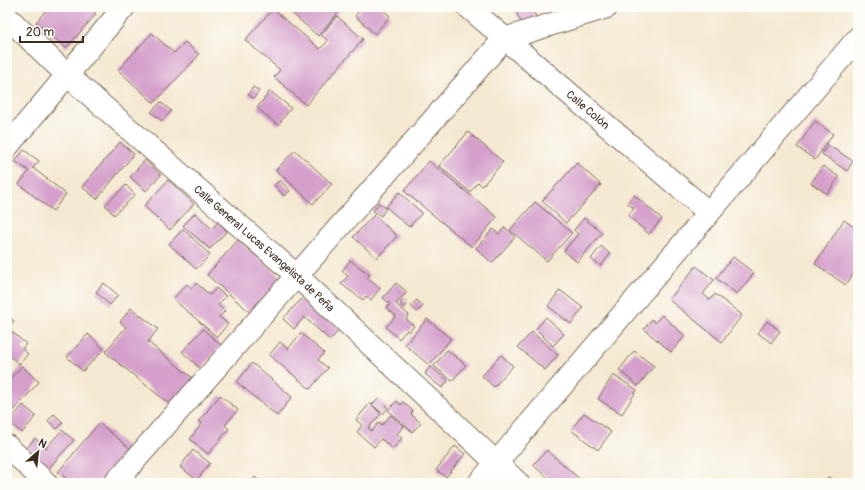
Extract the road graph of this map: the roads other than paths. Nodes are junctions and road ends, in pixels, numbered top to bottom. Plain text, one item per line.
1 (124, 7) edge
2 (468, 7) edge
3 (607, 7) edge
4 (7, 17) edge
5 (858, 38) edge
6 (504, 39) junction
7 (66, 74) junction
8 (7, 147) edge
9 (708, 212) junction
10 (296, 275) junction
11 (7, 446) edge
12 (496, 462) junction
13 (46, 483) edge
14 (115, 483) edge
15 (479, 483) edge
16 (518, 483) edge

1 - 7 street
2 - 6 street, Calle Colón
3 - 6 street
4 - 7 street, Calle General Lucas Evangelista de Peña
5 - 9 street
6 - 9 street, Calle Colón
6 - 10 street
7 - 8 street
7 - 10 street, Calle General Lucas Evangelista de Peña
9 - 12 street
10 - 12 street, Calle General Lucas Evangelista de Peña
10 - 14 street
11 - 13 street
12 - 15 street
12 - 16 street, Calle General Lucas Evangelista de Peña

